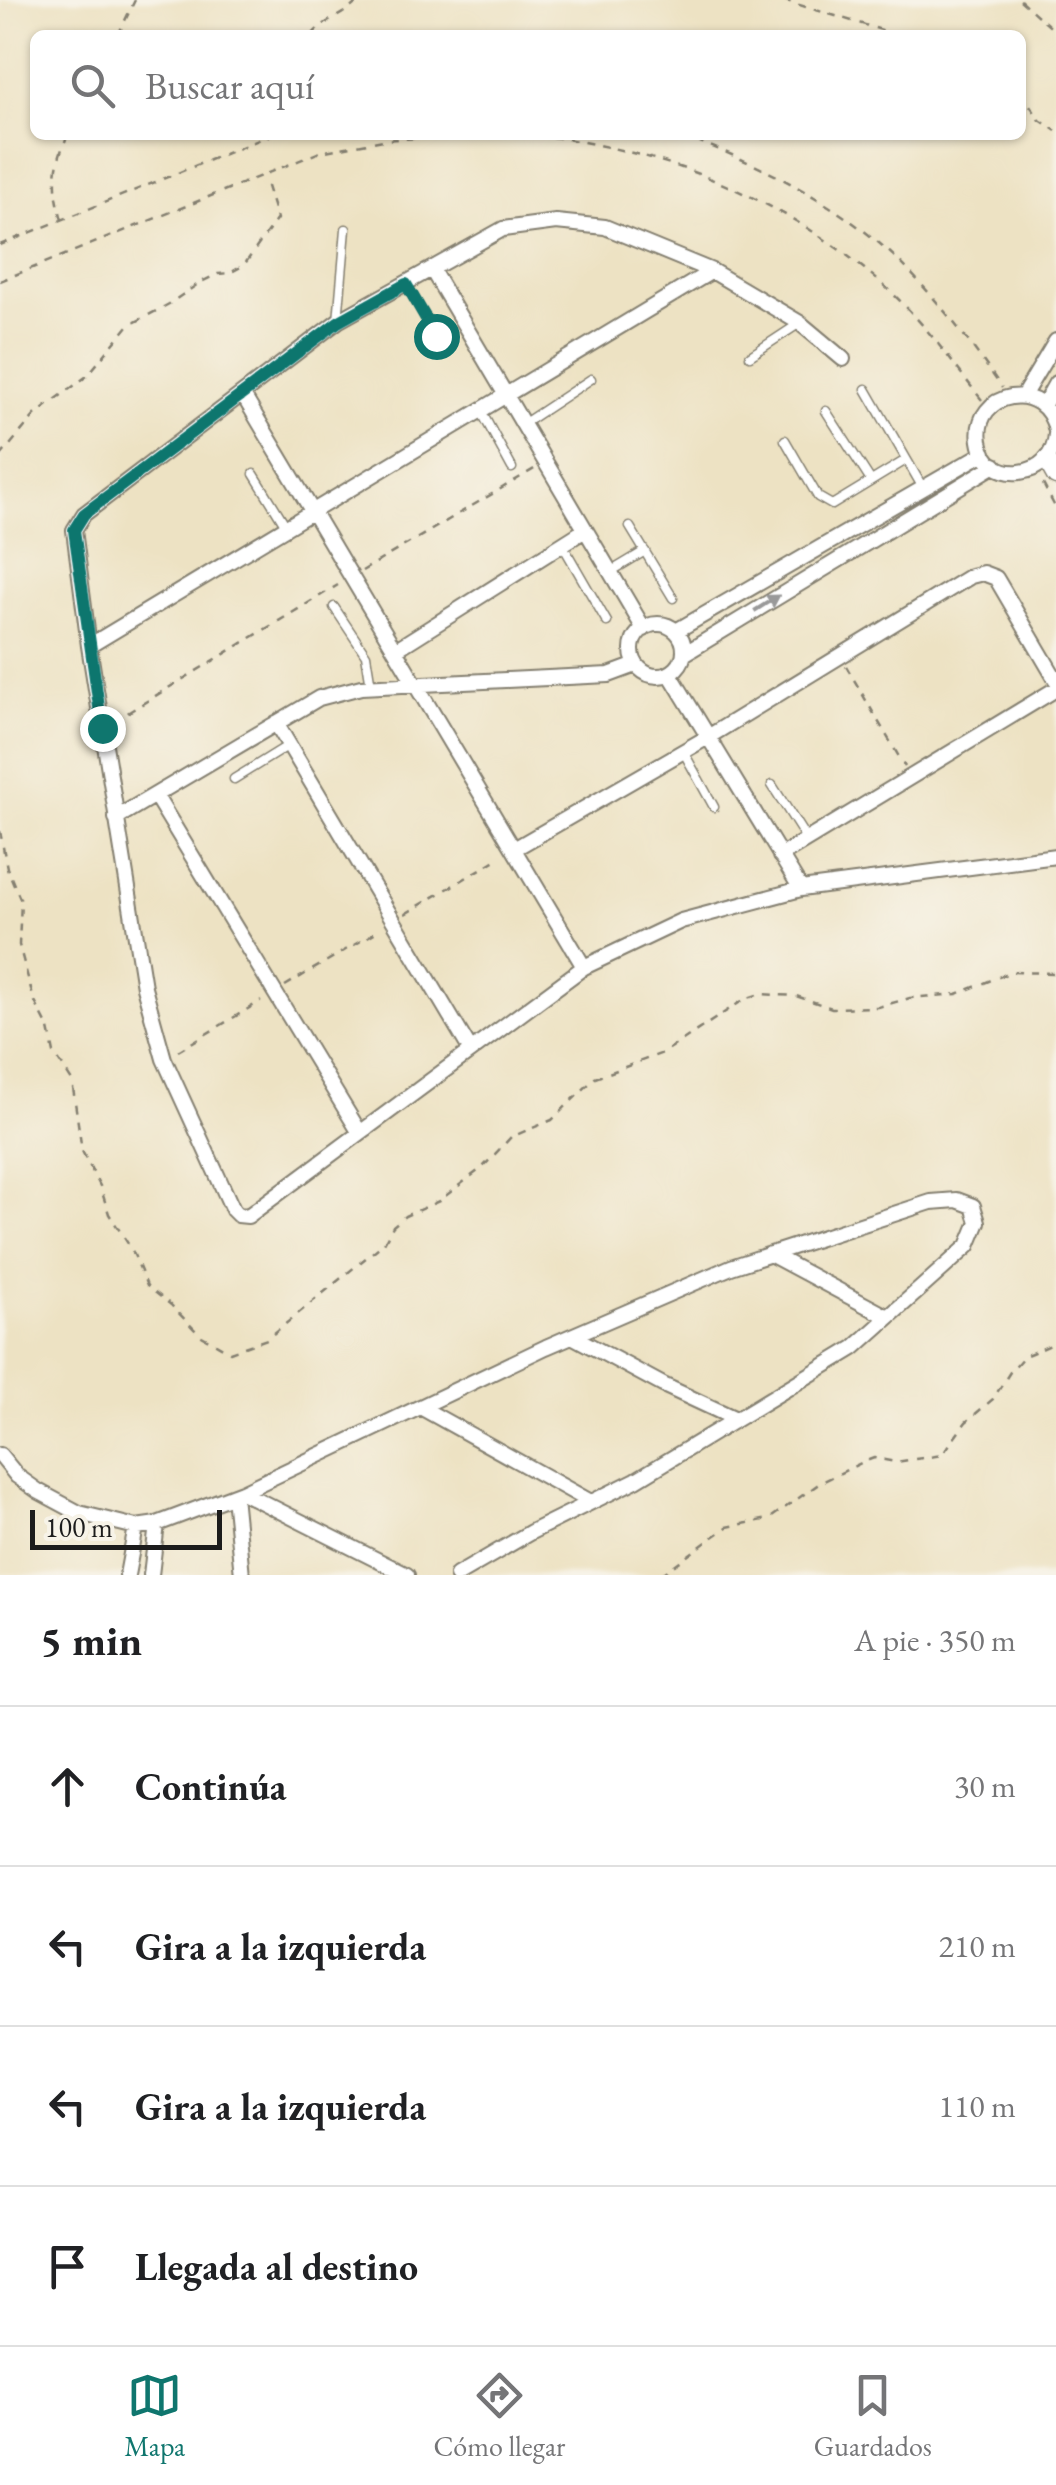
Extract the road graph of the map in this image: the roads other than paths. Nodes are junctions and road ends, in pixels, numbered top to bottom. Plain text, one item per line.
1 (346, 229) dead end
2 (432, 270) junction
3 (712, 271) junction
4 (406, 284) junction
5 (338, 322) junction
6 (800, 323) junction
7 (436, 336) dead end
8 (1056, 341) edge
9 (750, 356) dead end
10 (843, 359) dead end
11 (591, 378) dead end
12 (1056, 383) edge
13 (866, 389) dead end
14 (243, 395) junction
15 (507, 396) junction
16 (1016, 397) junction
17 (1043, 406) junction
18 (481, 411) junction
19 (826, 411) dead end
20 (523, 424) junction
21 (1056, 432) edge
22 (785, 440) dead end
23 (984, 453) junction
24 (906, 460) junction
25 (994, 465) junction
26 (512, 468) dead end
27 (1046, 468) edge
28 (254, 474) dead end
29 (871, 481) junction
30 (923, 488) junction
31 (312, 510) junction
32 (874, 516) junction
33 (286, 526) junction
34 (630, 528) dead end
35 (586, 530) junction
36 (883, 532) junction
37 (562, 544) junction
38 (645, 551) junction
39 (610, 572) junction
40 (673, 598) dead end
41 (334, 607) dead end
42 (607, 622) dead end
43 (644, 629) junction
44 (676, 631) junction
45 (89, 646) junction
46 (395, 650) junction
47 (684, 654) junction
48 (636, 665) junction
49 (670, 674) junction
50 (1056, 680) edge
51 (416, 684) junction
52 (371, 686) junction
53 (1056, 689) edge
54 (276, 724) junction
55 (708, 737) junction
56 (288, 745) junction
57 (683, 751) junction
58 (234, 779) dead end
59 (772, 785) dead end
60 (155, 795) junction
61 (714, 806) dead end
62 (116, 818) junction
63 (807, 840) junction
64 (514, 849) junction
65 (780, 856) junction
66 (1056, 856) edge
67 (801, 889) junction
68 (584, 967) junction
69 (470, 1051) junction
70 (360, 1133) junction
71 (770, 1254) junction
72 (888, 1317) junction
73 (572, 1336) junction
74 (420, 1407) junction
75 (736, 1420) junction
76 (0, 1455) edge
77 (238, 1494) junction
78 (591, 1502) junction
79 (157, 1524) junction
80 (136, 1526) junction
81 (127, 1575) edge
82 (152, 1575) edge
83 (242, 1575) edge
84 (407, 1575) edge
85 (456, 1575) edge

1 - 5 lane
2 - 3 street
2 - 4 street
2 - 15 street
3 - 6 street
3 - 15 street
4 - 5 street
4 - 7 lane
5 - 14 street
6 - 9 lane
6 - 10 street
8 - 16 street
11 - 20 lane
12 - 17 street
13 - 24 lane
14 - 31 street
14 - 45 street
15 - 18 street
15 - 20 street
16 - 17 street
16 - 23 street
17 - 21 street
18 - 26 lane
18 - 31 street
19 - 29 lane
20 - 35 street
21 - 27 street
22 - 29 lane
23 - 25 street
23 - 30 street
24 - 29 lane
24 - 30 lane
25 - 27 street
25 - 36 street
28 - 33 lane
30 - 32 street
31 - 33 street
31 - 46 street
32 - 36 street
32 - 44 street
33 - 45 street
34 - 38 lane
35 - 37 street
35 - 39 street
47 -> 36 street
37 - 42 lane
37 - 46 street
38 - 39 lane
38 - 40 lane
39 - 43 street
41 - 52 lane
43 - 44 street
43 - 48 street
44 - 47 street
45 - 62 street
46 - 51 street
47 - 49 street
48 - 49 street
48 - 51 street
49 - 55 street
50 - 55 street
51 - 52 street
51 - 64 street
52 - 54 street
53 - 63 street
54 - 56 street
54 - 60 street
55 - 57 street
55 - 65 street
56 - 58 lane
56 - 69 street
57 - 61 lane
57 - 64 street
59 - 63 lane
60 - 62 street
60 - 70 street
62 - 70 street
63 - 65 street
64 - 68 street
65 - 67 street
66 - 67 street
67 - 68 street
68 - 69 street
69 - 70 street
71 - 72 street
71 - 72 street
71 - 73 street
72 - 75 street
73 - 74 street
73 - 75 street
74 - 77 street
74 - 78 street
75 - 78 street
76 - 80 street
77 - 79 street
77 - 83 street
77 - 84 street
78 - 85 street
79 - 80 street
79 - 82 street
80 - 81 street

